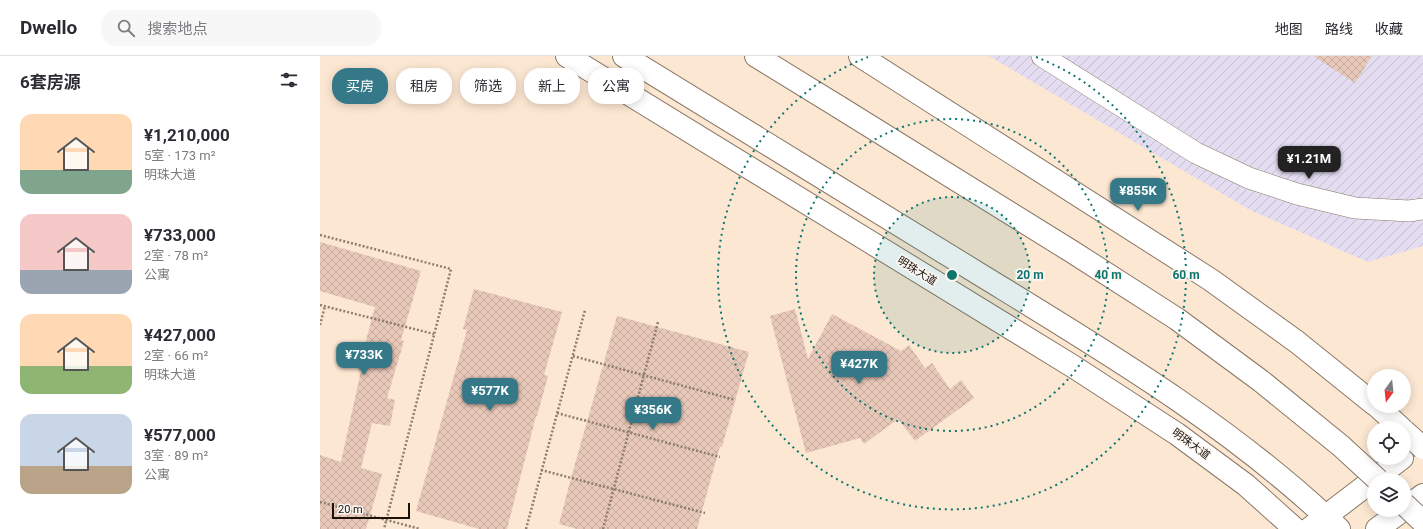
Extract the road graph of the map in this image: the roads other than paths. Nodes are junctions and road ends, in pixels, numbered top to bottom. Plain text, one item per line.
1 (567, 56) edge
2 (624, 56) edge
3 (756, 56) edge
4 (1042, 56) edge
5 (866, 60) edge
6 (1423, 209) edge
7 (1367, 398) edge
8 (1385, 413) edge
9 (1393, 421) edge
10 (1411, 437) edge
11 (1423, 442) edge
12 (1423, 448) edge
13 (1411, 451) edge
14 (1394, 465) edge
15 (1370, 473) edge
16 (1423, 495) edge
17 (1411, 504) edge
18 (1411, 511) edge
19 (1393, 517) edge
20 (1423, 522) edge
21 (1324, 525) edge
22 (1295, 529) edge
23 (1377, 529) edge

1 - 22 main road, 明珠大道
2 - 21 main road
3 - 15 main road, bridge
4 - 6 street
5 - 7 main road
8 - 9 main road
10 - 12 main road, bridge
11 - 13 main road
14 - 21 main road
16 - 17 main road
18 - 20 main road, bridge
19 - 23 main road

